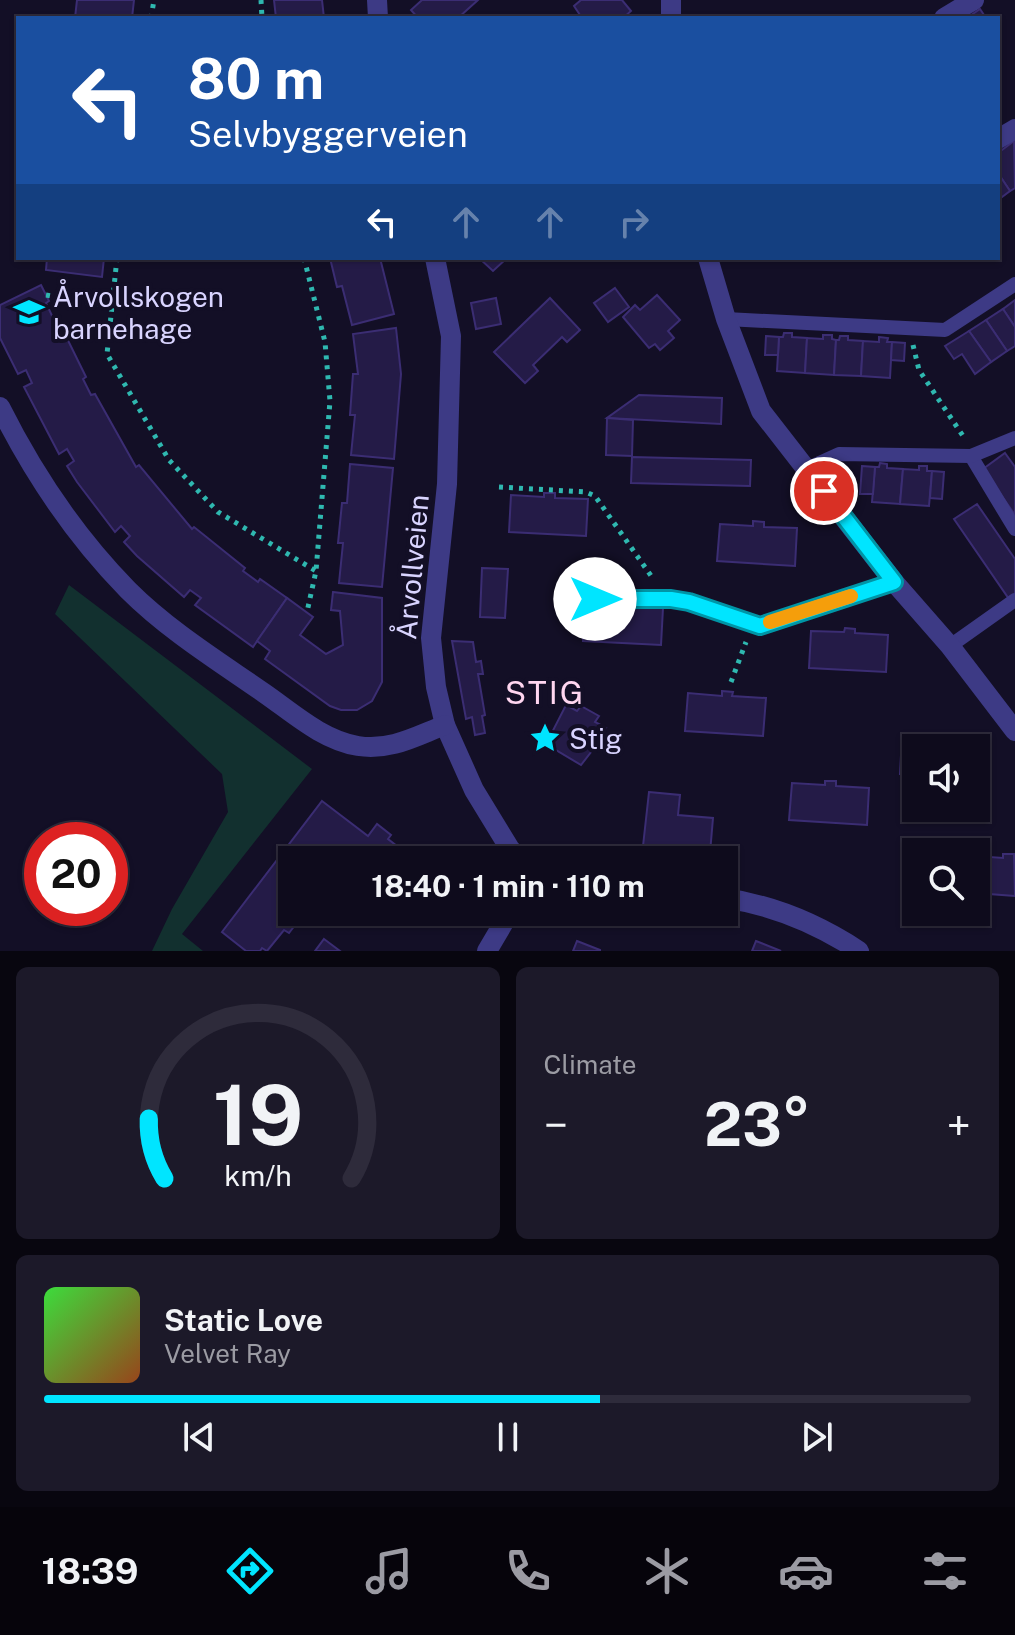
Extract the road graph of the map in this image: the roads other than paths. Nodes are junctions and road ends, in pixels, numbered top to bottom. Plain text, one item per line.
1 (974, 0) edge
2 (947, 16) edge
3 (435, 260) edge
4 (709, 260) edge
5 (1015, 284) edge
6 (726, 319) junction
7 (0, 407) edge
8 (1015, 438) edge
9 (971, 456) junction
10 (806, 469) junction
11 (1015, 529) edge
12 (894, 582) junction
13 (595, 599) dead end
14 (1015, 600) edge
15 (950, 646) junction
16 (445, 725) junction
17 (1015, 731) edge
18 (508, 846) edge
19 (738, 902) edge
20 (502, 926) edge
21 (487, 951) edge
22 (859, 951) edge

1 - 2 street
3 - 16 street, Årvollveien
4 - 6 street
5 - 6 lane
6 - 10 street
7 - 16 street
8 - 9 lane
9 - 10 lane
9 - 11 lane
10 - 12 street
12 - 13 lane
12 - 15 street
14 - 15 lane
15 - 17 street
16 - 18 street, Årvollveien
19 - 22 street
20 - 21 street

